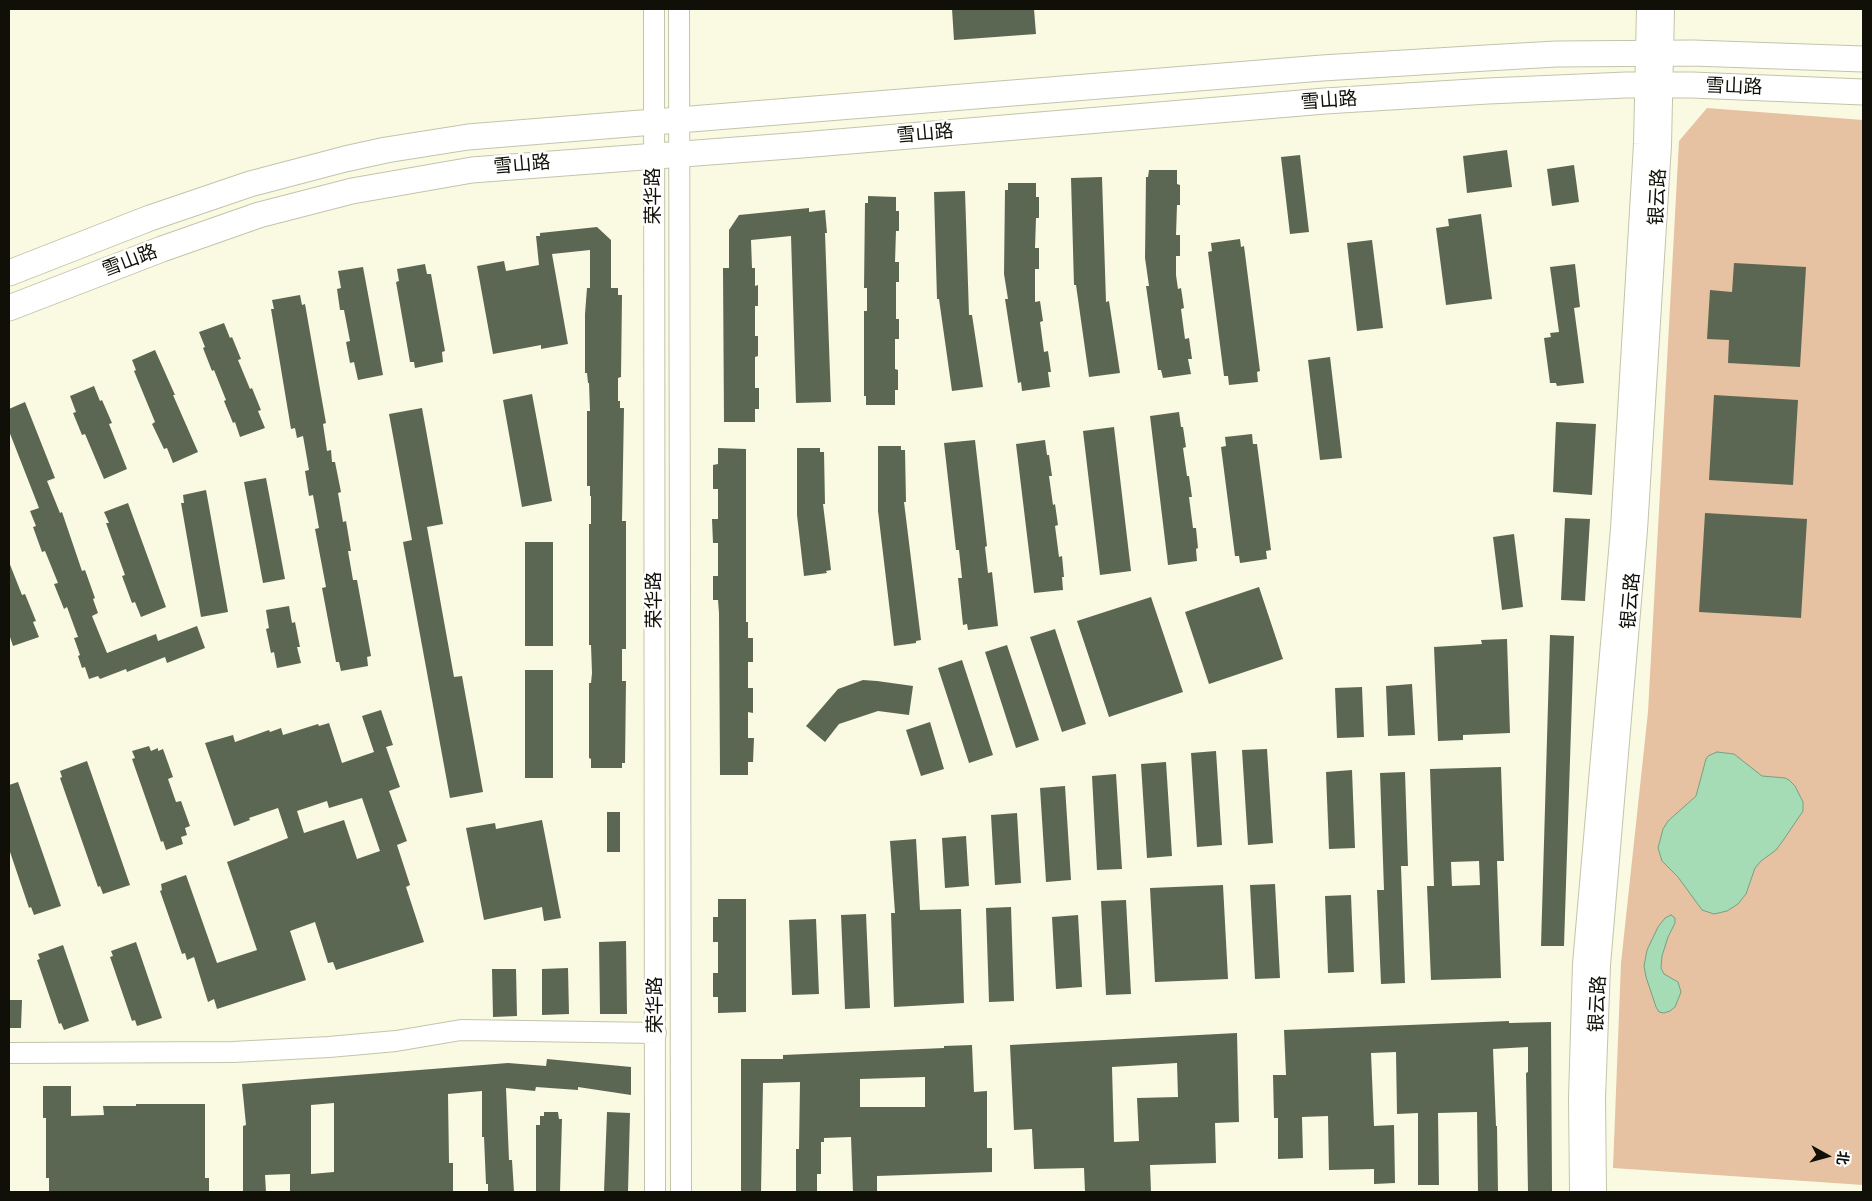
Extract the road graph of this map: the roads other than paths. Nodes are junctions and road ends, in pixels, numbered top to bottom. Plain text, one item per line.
1 (654, 9) edge
2 (679, 9) edge
3 (1647, 9) edge
4 (1664, 9) edge
5 (1654, 53) junction
6 (1863, 59) edge
7 (1654, 85) junction
8 (1863, 92) edge
9 (680, 120) junction
10 (654, 122) junction
11 (680, 153) junction
12 (654, 155) junction
13 (9, 273) edge
14 (9, 308) edge
15 (656, 1033) junction
16 (9, 1053) edge
17 (656, 1192) edge
18 (681, 1192) edge
19 (1580, 1192) edge
20 (1596, 1192) edge

1 - 10 street, 荣华路
2 - 9 street, 荣华路
3 - 5 street, 银云路
4 - 5 street, 银云路
5 - 6 main road, 雪山路
5 - 7 street, 银云路
5 - 9 main road, 雪山路
7 - 8 main road, 雪山路
7 - 11 main road, 雪山路
7 - 19 street, 银云路
7 - 20 street, 银云路
9 - 10 main road, 雪山路
9 - 11 street, 荣华路
10 - 12 street, 荣华路
10 - 13 main road, 雪山路
11 - 12 main road, 雪山路
11 - 18 street, 荣华路
12 - 14 main road, 雪山路
12 - 15 street, 荣华路
15 - 16 street
15 - 17 street, 荣华路

